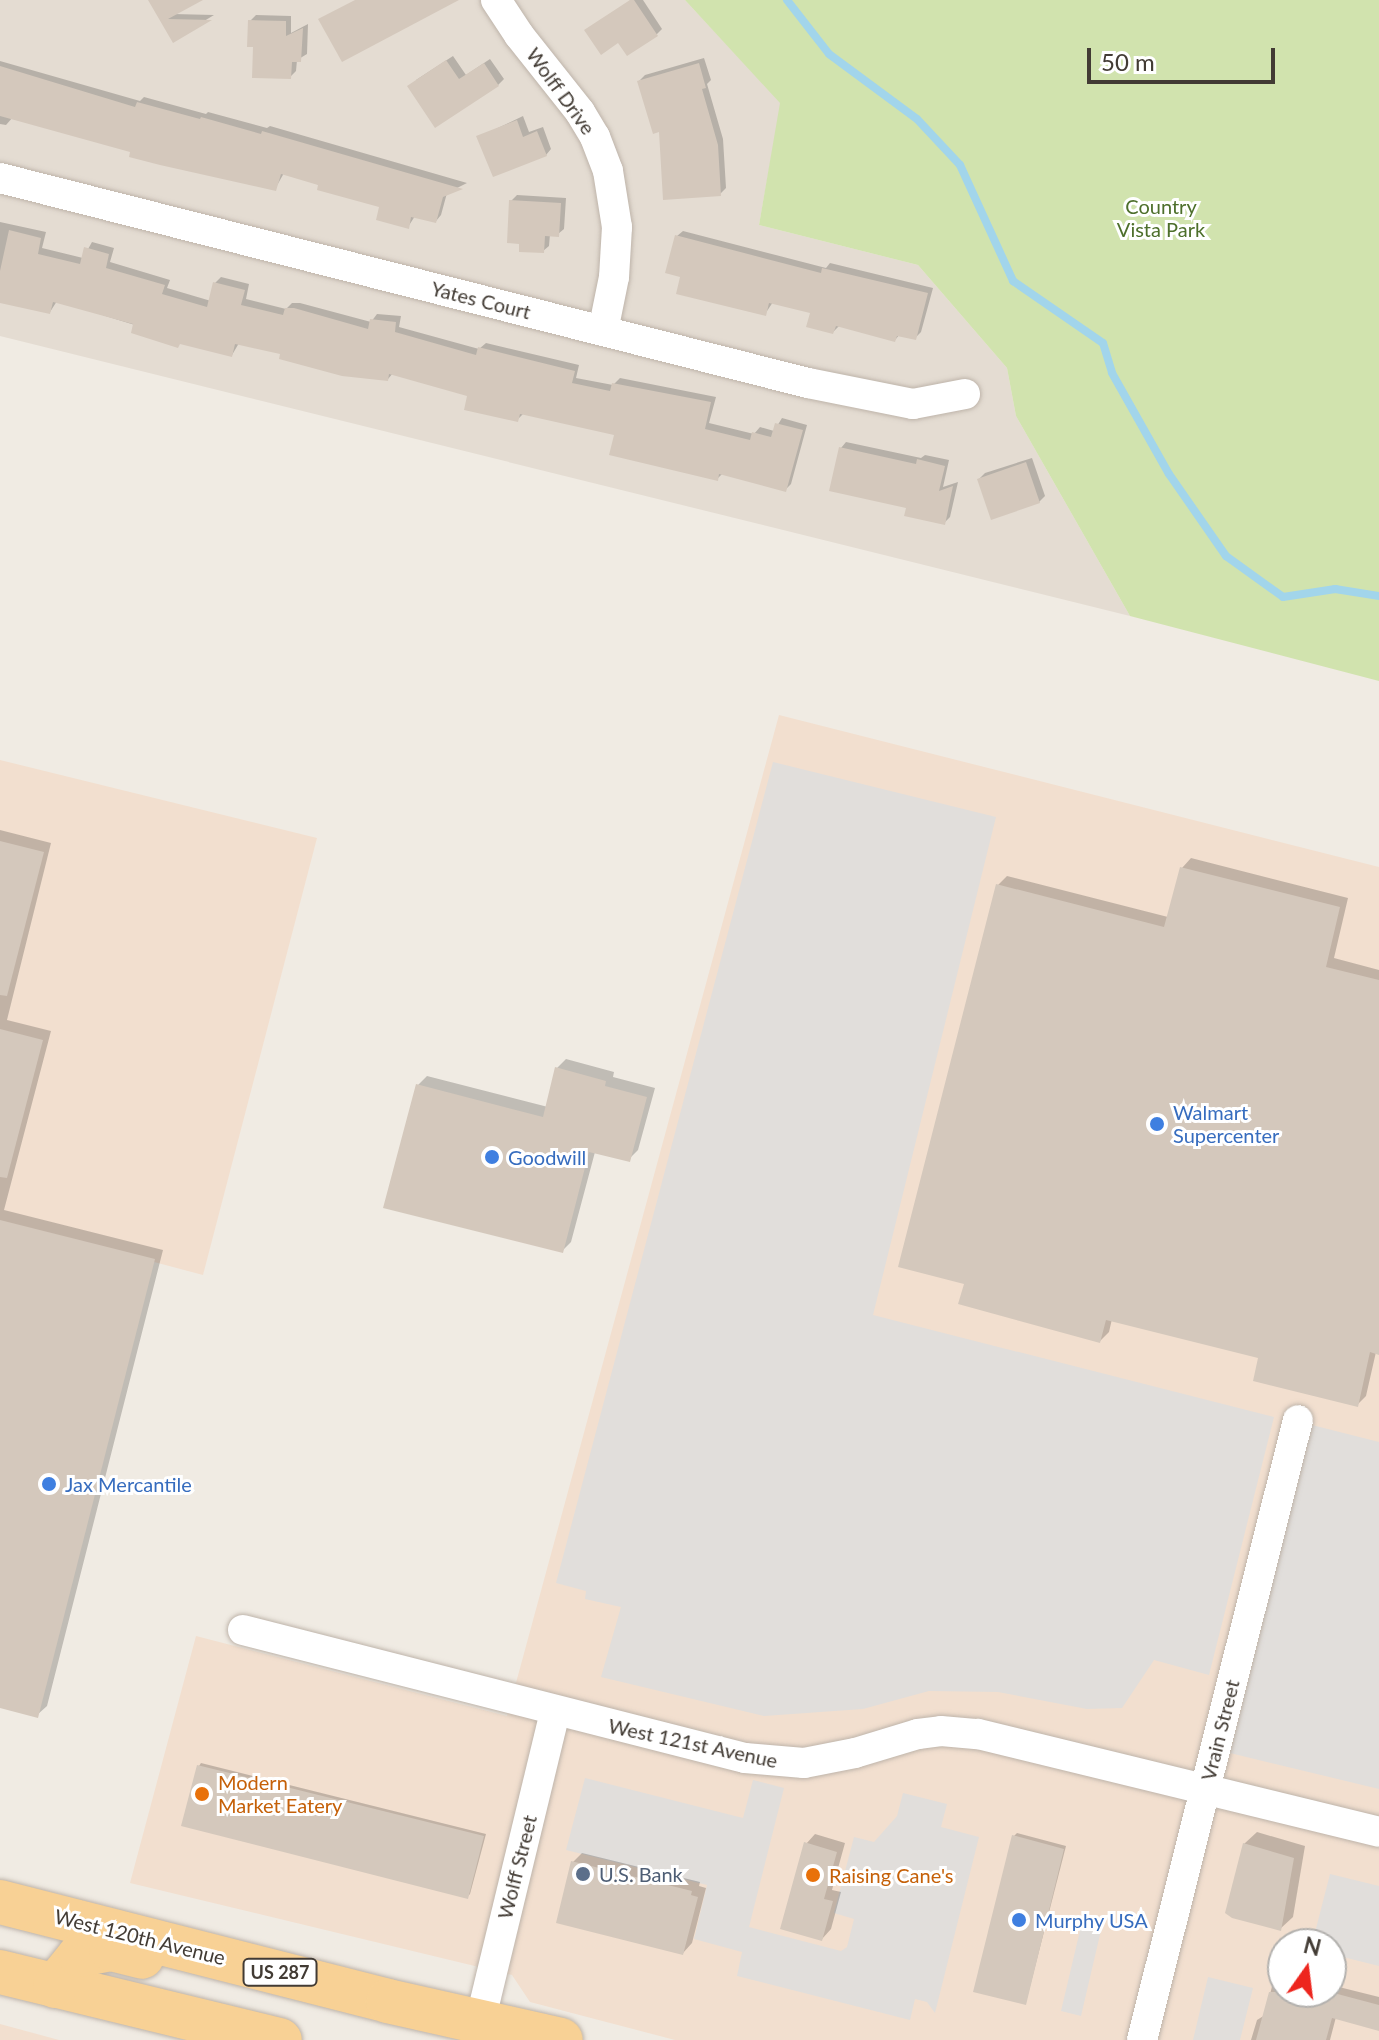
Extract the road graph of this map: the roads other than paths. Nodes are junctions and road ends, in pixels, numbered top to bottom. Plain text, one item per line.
1 (496, 0) edge
2 (0, 178) edge
3 (603, 331) junction
4 (965, 394) dead end
5 (1298, 1420) dead end
6 (243, 1630) dead end
7 (555, 1711) junction
8 (1206, 1789) junction
9 (1379, 1832) edge
10 (8, 1912) edge
11 (0, 1972) edge
12 (55, 1986) junction
13 (474, 2021) junction
14 (280, 2040) edge
15 (561, 2040) edge
16 (1142, 2040) edge

1 - 3 street, Wolff Drive
2 - 3 street, Yates Court
3 - 4 street, Yates Court
5 - 8 street, Vrain Street
6 - 7 street, West 121st Avenue
7 - 8 street, West 121st Avenue
7 - 13 street, Wolff Street
8 - 9 street, West 121st Avenue
8 - 16 street, Vrain Street
10 - 13 main road, West 120th Avenue / US 287
11 - 12 main road
12 - 13 main road
12 - 14 main road
13 - 15 main road, West 120th Avenue / US 287

